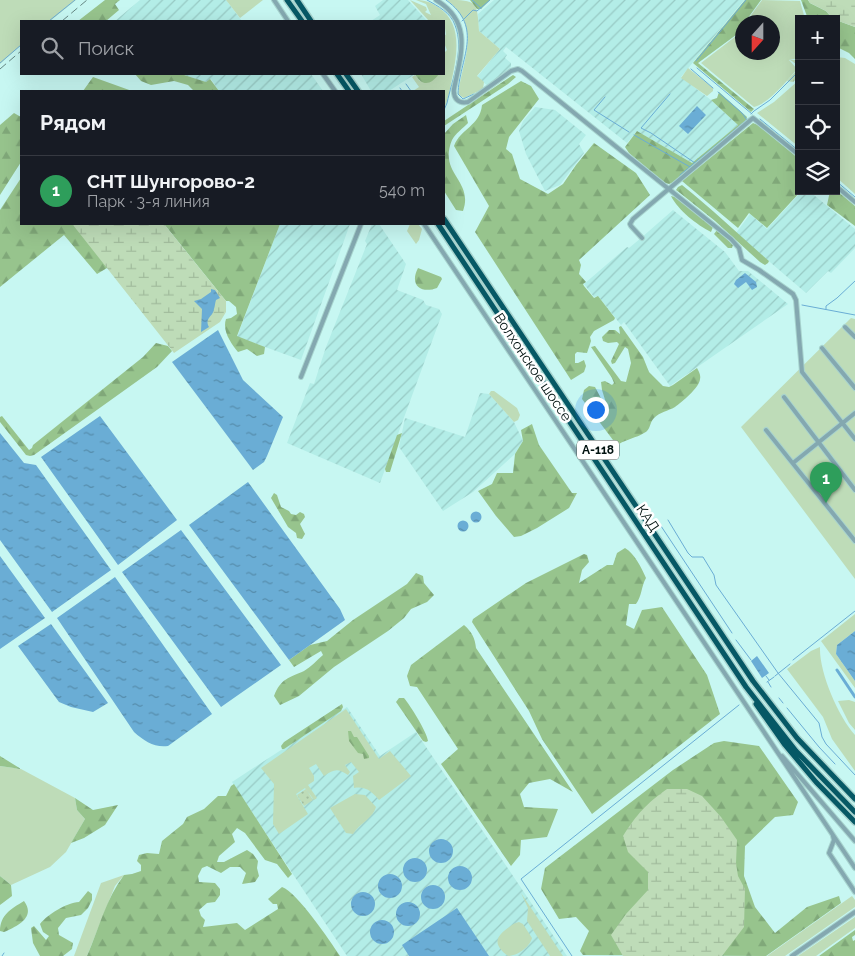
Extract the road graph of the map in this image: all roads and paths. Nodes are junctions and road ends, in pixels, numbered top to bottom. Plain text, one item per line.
1 (274, 0) edge
2 (287, 0) edge
3 (297, 0) edge
4 (436, 0) edge
5 (287, 20) edge
6 (301, 20) edge
7 (310, 20) edge
8 (324, 75) edge
9 (338, 75) edge
10 (347, 75) edge
11 (334, 90) edge
12 (348, 90) edge
13 (357, 90) edge
14 (795, 152) edge
15 (670, 189) junction
16 (840, 189) edge
17 (855, 202) edge
18 (445, 220) edge
19 (361, 225) edge
20 (425, 225) edge
21 (439, 225) edge
22 (642, 238) dead end
23 (845, 326) dead end
24 (855, 337) edge
25 (822, 348) dead end
26 (301, 377) dead end
27 (855, 388) edge
28 (784, 397) dead end
29 (855, 413) edge
30 (842, 423) junction
31 (766, 430) dead end
32 (855, 439) edge
33 (818, 443) junction
34 (793, 463) junction
35 (855, 490) edge
36 (855, 541) edge
37 (746, 687) junction
38 (774, 746) junction
39 (855, 799) edge
40 (855, 812) edge
41 (855, 822) edge
42 (833, 836) junction
43 (854, 840) edge
44 (830, 847) junction
45 (842, 848) junction
46 (855, 868) edge
47 (855, 892) edge
48 (855, 912) edge
49 (792, 956) edge

1 - 5 street
2 - 6 highway
3 - 7 highway
4 - 15 street
8 - 11 street
9 - 12 highway
10 - 13 highway
14 - 15 street
15 - 22 street
15 - 30 street
16 - 17 street
18 - 39 highway, КАД / А-118
19 - 26 street
20 - 38 street, Волхонское шоссе
21 - 37 highway, КАД / А-118
23 - 24 street
25 - 27 street
28 - 33 street
29 - 30 street
30 - 32 street
30 - 33 street
31 - 34 street
33 - 34 street
33 - 35 street
34 - 36 street
37 - 40 highway, КАД / А-118
37 - 41 highway
38 - 42 street, Волхонское шоссе
38 - 43 street, Волхонское шоссе
42 - 44 street
42 - 45 street, Волхонское шоссе
44 - 45 street
44 - 47 street
45 - 46 street, Волхонское шоссе
48 - 49 street

